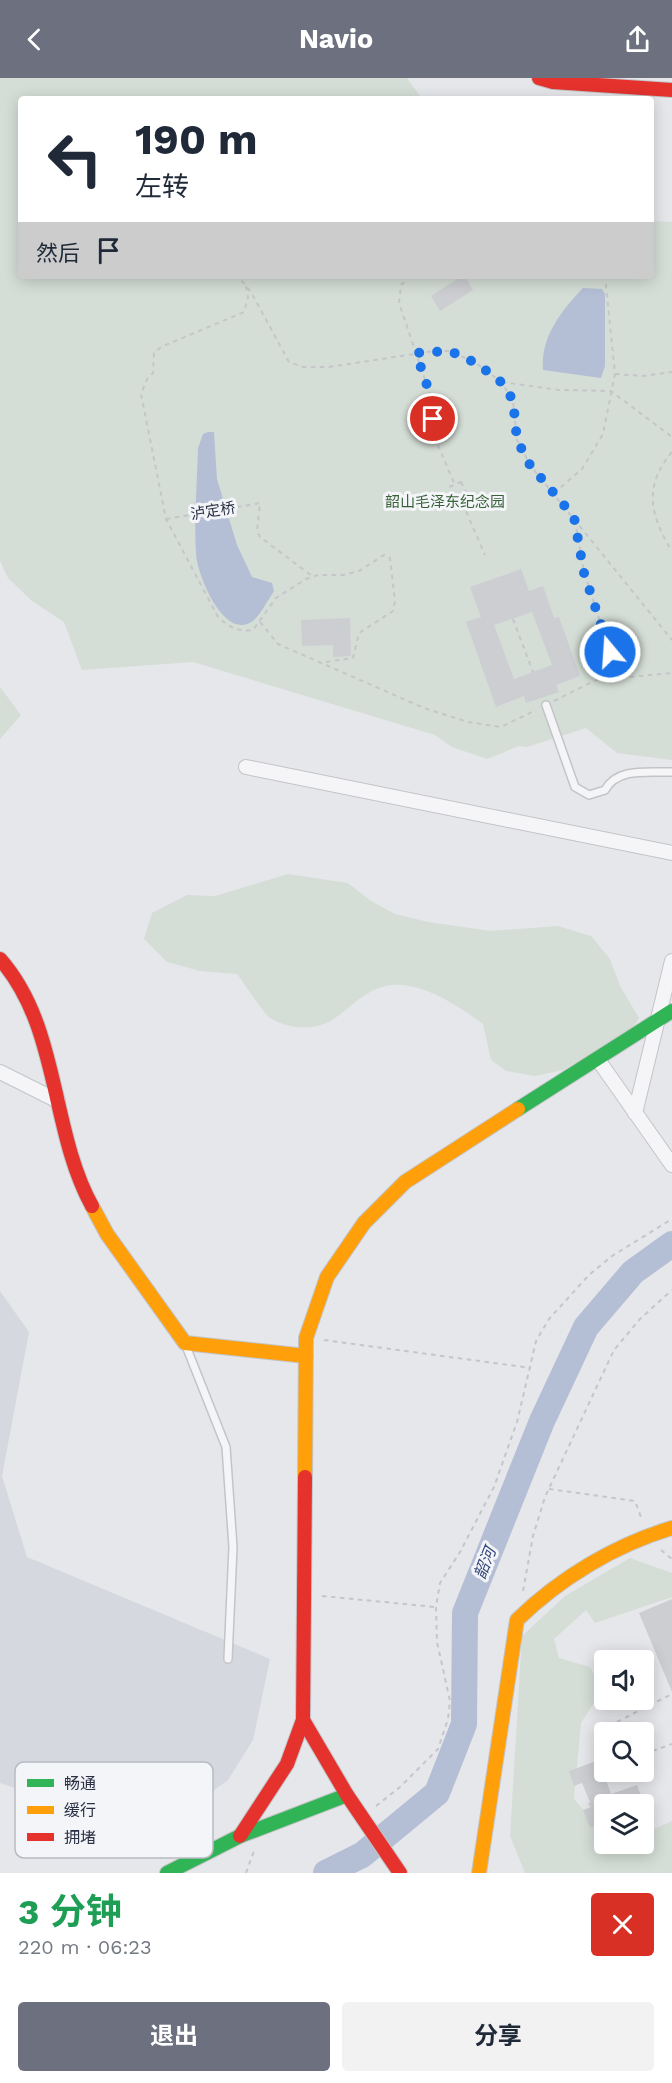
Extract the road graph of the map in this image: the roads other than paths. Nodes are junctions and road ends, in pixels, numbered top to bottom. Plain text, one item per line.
1 (539, 78) edge
2 (672, 90) edge
3 (546, 705) road end
4 (246, 767) dead end
5 (672, 772) edge
6 (672, 853) edge
7 (0, 959) edge
8 (672, 961) edge
9 (672, 1011) edge
10 (656, 1021) junction
11 (598, 1061) junction
12 (0, 1072) edge
13 (58, 1101) junction
14 (635, 1113) junction
15 (672, 1165) edge
16 (185, 1343) junction
17 (306, 1356) junction
18 (672, 1528) edge
19 (228, 1659) dead end
20 (303, 1720) junction
21 (347, 1795) junction
22 (240, 1836) junction
23 (213, 1850) edge
24 (197, 1858) edge
25 (167, 1873) edge
26 (400, 1873) edge
27 (479, 1873) edge

1 - 2 main road
3 - 5 lane
4 - 6 street
7 - 13 main road
8 - 10 street
9 - 10 main road
10 - 11 main road
10 - 14 street
11 - 14 street
11 - 17 main road
12 - 13 street
13 - 16 main road
14 - 15 street
16 - 17 main road
16 - 19 lane
17 - 20 main road
18 - 27 main road
20 - 21 main road
20 - 22 main road
21 - 22 main road
21 - 26 main road
22 - 23 main road
24 - 25 main road

